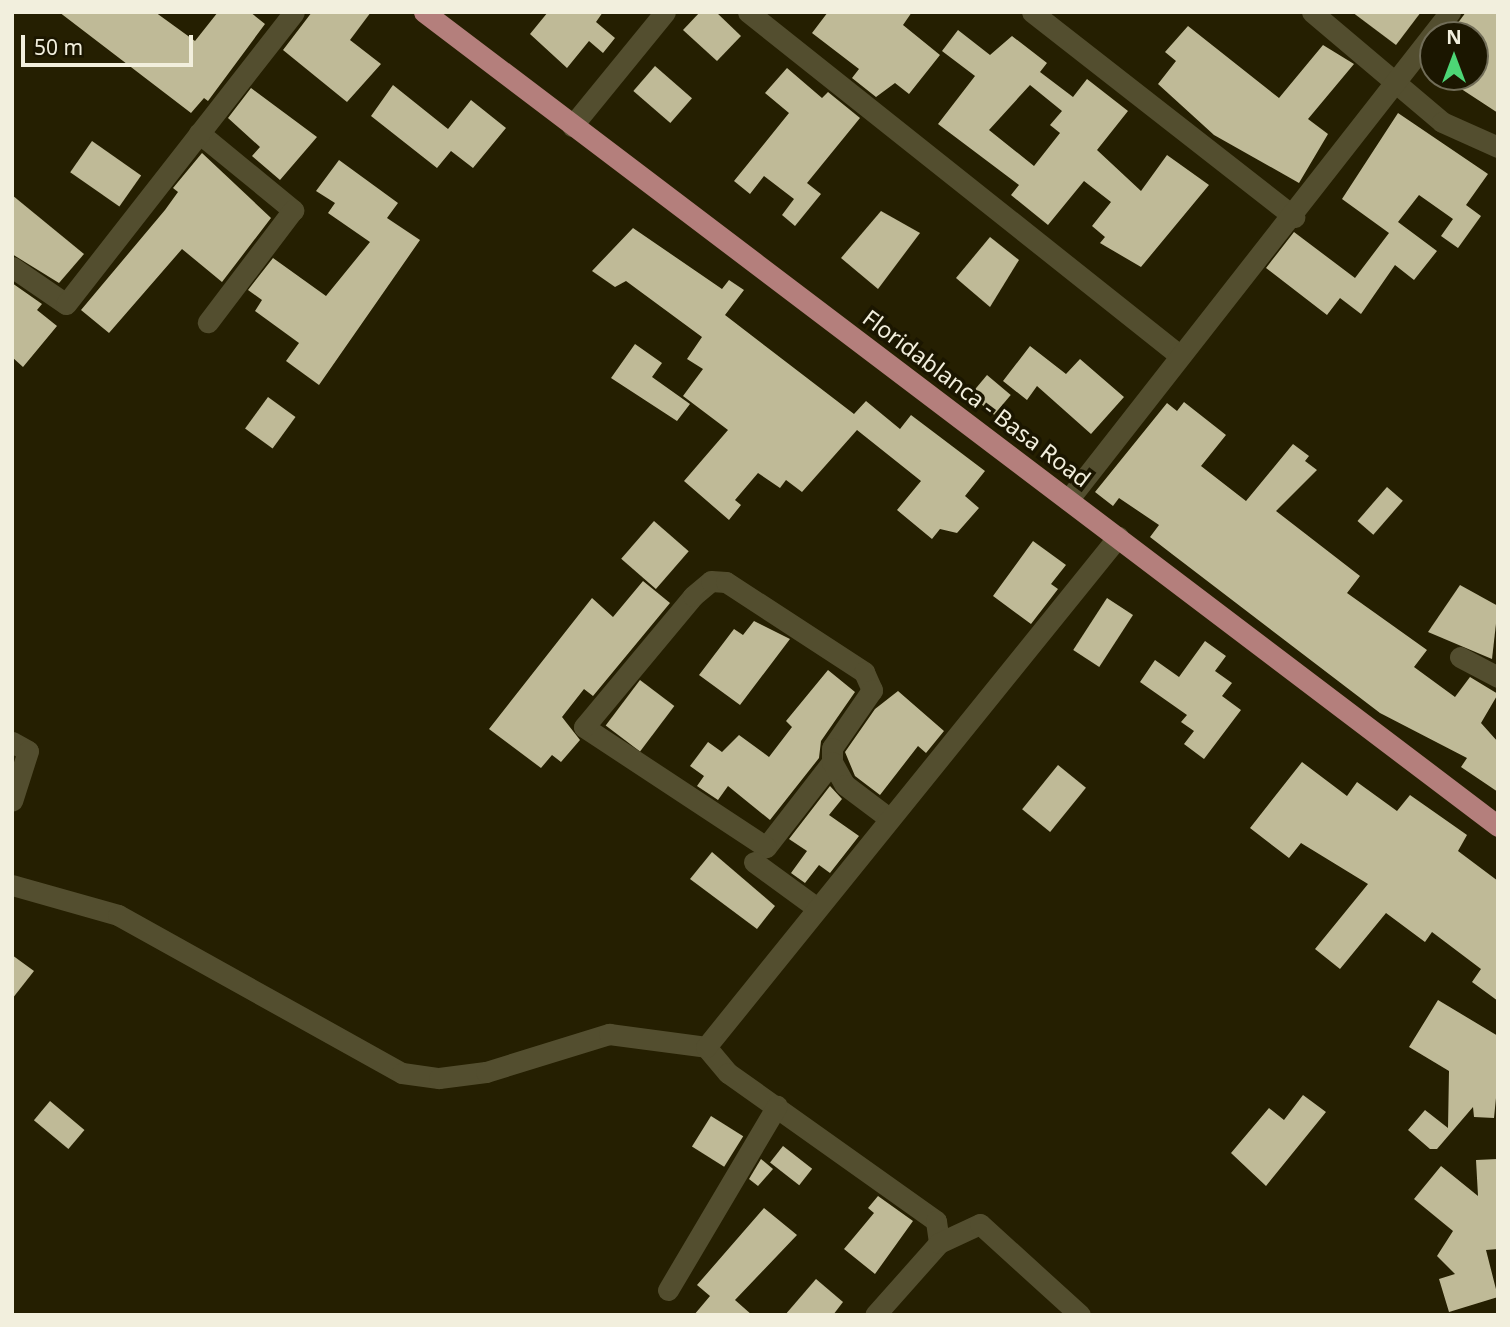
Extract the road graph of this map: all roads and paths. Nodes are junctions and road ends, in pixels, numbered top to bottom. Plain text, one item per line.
1 (294, 12) edge
2 (424, 12) edge
3 (665, 12) edge
4 (748, 12) edge
5 (1032, 12) edge
6 (1312, 12) edge
7 (1450, 12) edge
8 (1396, 82) junction
9 (572, 126) junction
10 (200, 133) junction
11 (1498, 147) edge
12 (1294, 217) junction
13 (12, 267) edge
14 (208, 322) dead end
15 (1178, 354) junction
16 (1069, 500) junction
17 (1118, 537) junction
18 (1460, 657) dead end
19 (1498, 677) edge
20 (12, 742) edge
21 (832, 762) junction
22 (12, 801) edge
23 (889, 818) junction
24 (1498, 827) edge
25 (754, 862) dead end
26 (12, 885) edge
27 (817, 908) junction
28 (706, 1047) junction
29 (777, 1107) junction
30 (939, 1243) junction
31 (668, 1290) dead end
32 (875, 1315) edge
33 (1080, 1315) edge

1 - 10 street
2 - 9 main road, Floridablanca - Basa Road
3 - 9 street
4 - 15 street
5 - 12 street
6 - 8 street
7 - 8 street
8 - 11 street
8 - 12 street
9 - 16 main road, Floridablanca - Basa Road
10 - 13 street
10 - 14 street
12 - 15 street
15 - 16 street
16 - 17 main road, Floridablanca - Basa Road
17 - 23 street
17 - 24 main road, Floridablanca - Basa Road
18 - 19 street
20 - 22 street
21 - 21 street
21 - 23 street
23 - 27 street
25 - 27 street
26 - 28 street
27 - 28 street
28 - 29 street
29 - 30 street
29 - 31 street
30 - 32 street
30 - 33 street

